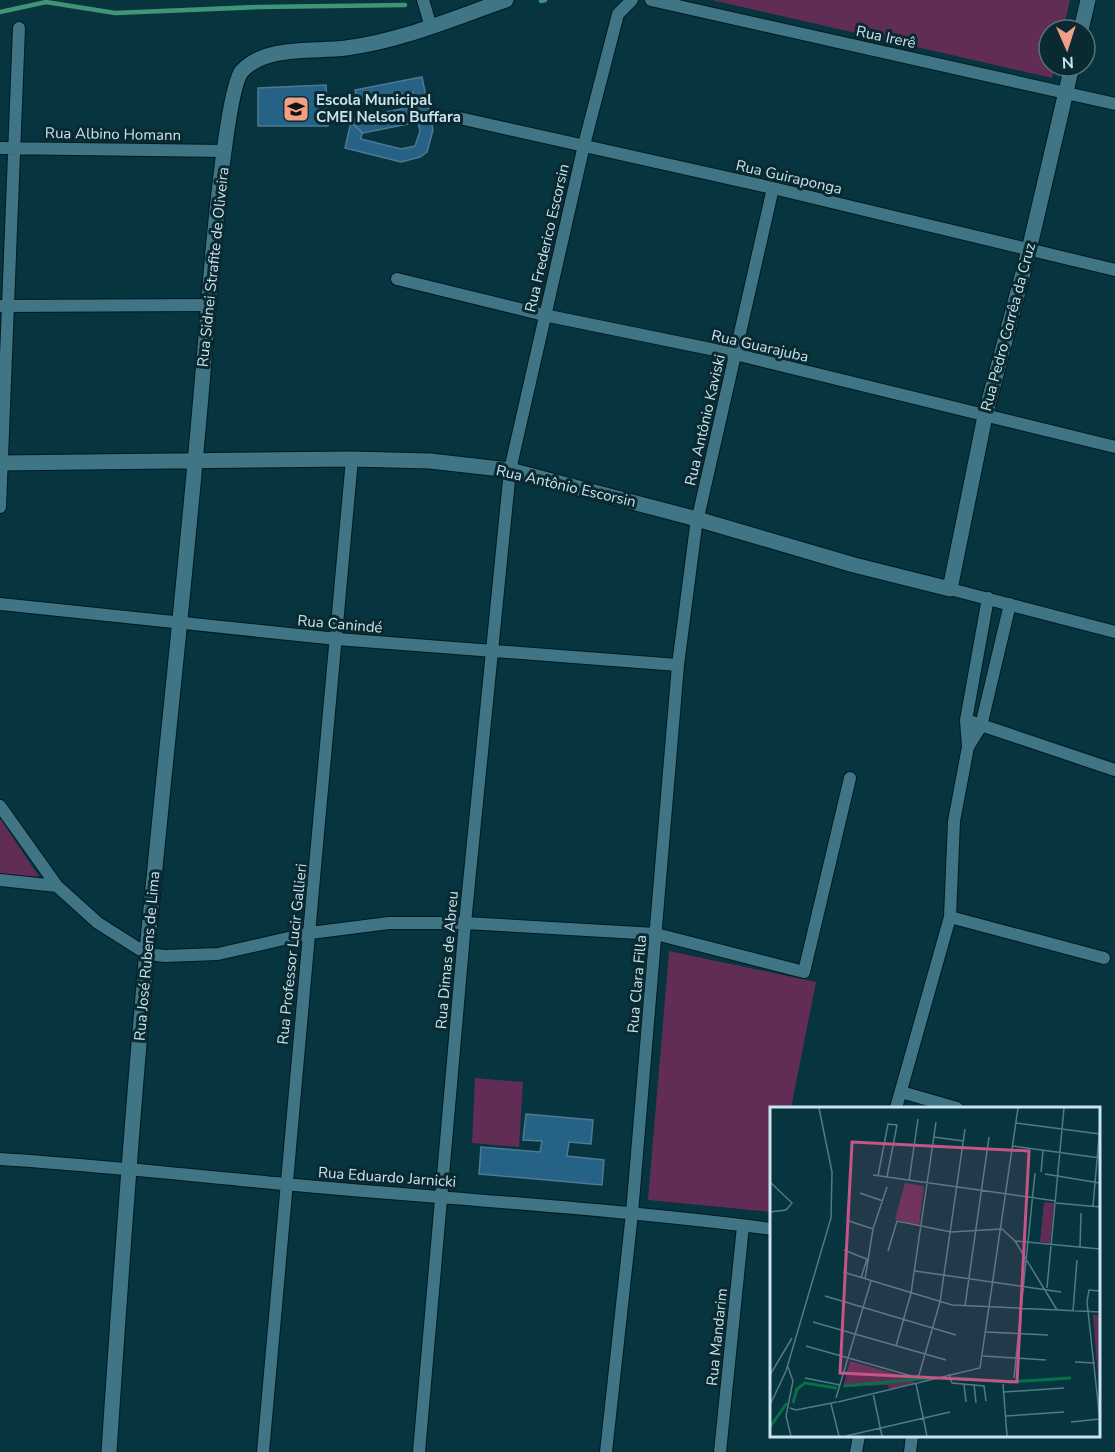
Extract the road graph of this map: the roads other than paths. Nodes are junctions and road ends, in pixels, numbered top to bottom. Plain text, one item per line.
1 (423, 0) edge
2 (506, 0) edge
3 (632, 0) edge
4 (651, 0) edge
5 (1088, 0) edge
6 (1084, 18) edge
7 (431, 27) junction
8 (19, 28) dead end
9 (1069, 78) edge
10 (1066, 92) junction
11 (1115, 104) edge
12 (455, 117) dead end
13 (584, 146) junction
14 (0, 147) edge
15 (14, 147) junction
16 (225, 151) junction
17 (773, 188) junction
18 (1029, 249) junction
19 (1115, 270) edge
20 (398, 279) dead end
21 (208, 305) junction
22 (4, 306) edge
23 (544, 315) junction
24 (735, 354) junction
25 (985, 416) junction
26 (1115, 447) edge
27 (352, 459) junction
28 (196, 460) junction
29 (2, 463) edge
30 (510, 470) junction
31 (0, 507) edge
32 (698, 519) junction
33 (950, 589) junction
34 (988, 598) junction
35 (0, 604) edge
36 (1010, 604) junction
37 (179, 624) junction
38 (1115, 632) edge
39 (337, 639) junction
40 (491, 651) junction
41 (978, 657) junction
42 (996, 661) junction
43 (678, 665) junction
44 (966, 720) junction
45 (981, 726) junction
46 (968, 747) junction
47 (1115, 770) edge
48 (850, 778) dead end
49 (0, 806) edge
50 (0, 880) edge
51 (57, 886) junction
52 (950, 917) junction
53 (465, 923) junction
54 (310, 933) junction
55 (656, 934) junction
56 (147, 954) junction
57 (1104, 958) dead end
58 (900, 1092) junction
59 (896, 1107) edge
60 (953, 1107) edge
61 (0, 1160) edge
62 (128, 1167) junction
63 (285, 1184) junction
64 (442, 1196) junction
65 (632, 1213) junction
66 (743, 1226) junction
67 (770, 1229) edge
68 (859, 1437) edge
69 (912, 1437) edge
70 (109, 1452) edge
71 (263, 1452) edge
72 (419, 1452) edge
73 (606, 1452) edge
74 (720, 1452) edge
75 (856, 1452) edge
76 (910, 1452) edge

1 - 7 street
2 - 7 street
3 - 13 street, Rua Frederico Escorsin
4 - 10 street, Rua Irerê
5 - 6 street
7 - 16 street, Rua Sidnei Strafite de Oliveira
8 - 15 street
9 - 10 street, Rua Pedro Corrêa da Cruz
10 - 11 street, Rua Irerê
10 - 18 street, Rua Pedro Corrêa da Cruz
12 - 13 street, Rua Guiraponga
13 - 17 street, Rua Guiraponga
13 - 23 street, Rua Frederico Escorsin
14 - 15 street, Rua Albino Homann
15 - 16 street, Rua Albino Homann
15 - 22 street
16 - 21 street, Rua Sidnei Strafite de Oliveira
17 - 18 street, Rua Guiraponga
17 - 24 street, Rua Antônio Kaviski
18 - 19 street, Rua Guiraponga
18 - 25 street, Rua Pedro Corrêa da Cruz
20 - 23 street, Rua Guarajuba
21 - 22 street
21 - 28 street, Rua Sidnei Strafite de Oliveira
22 - 29 street
23 - 24 street, Rua Guarajuba
23 - 30 street, Rua Frederico Escorsin
24 - 25 street, Rua Guarajuba
24 - 32 street, Rua Antônio Kaviski
25 - 26 street, Rua Guarajuba
25 - 33 street, Rua Pedro Corrêa da Cruz
27 - 28 street, Rua Antônio Escorsin
27 - 30 street, Rua Antônio Escorsin
27 - 39 street, Rua Professor Lucir Gallieri
28 - 29 street, Rua Antônio Escorsin
28 - 37 street, Rua José Rubens de Lima
29 - 31 street
30 - 32 street, Rua Antônio Escorsin
30 - 40 street, Rua Dimas de Abreu
32 - 33 street, Rua Antônio Escorsin
32 - 43 street, Rua Clara Filla
33 - 34 street, Rua Antônio Escorsin
34 - 36 street, Rua Antônio Escorsin
34 - 41 street
35 - 37 street, Rua Canindé
36 - 38 street, Rua Antônio Escorsin
36 - 42 street
37 - 39 street, Rua Canindé
37 - 56 street, Rua José Rubens de Lima
39 - 40 street, Rua Canindé
39 - 54 street, Rua Professor Lucir Gallieri
40 - 43 street, Rua Canindé
40 - 53 street, Rua Dimas de Abreu
41 - 42 street
41 - 44 street
42 - 45 street
43 - 55 street, Rua Clara Filla
44 - 45 street
44 - 46 street
45 - 46 street
45 - 47 street
46 - 52 street
48 - 55 street
49 - 51 street
50 - 51 street
51 - 56 street
52 - 57 street
52 - 58 street
53 - 54 street
53 - 55 street
53 - 64 street, Rua Dimas de Abreu
54 - 56 street
54 - 63 street, Rua Professor Lucir Gallieri
55 - 65 street, Rua Clara Filla
56 - 62 street, Rua José Rubens de Lima
58 - 59 street
58 - 60 street
61 - 62 street, Rua Eduardo Jarnicki
62 - 63 street, Rua Eduardo Jarnicki
62 - 70 street, Rua José Rubens de Lima
63 - 64 street, Rua Eduardo Jarnicki
63 - 71 street, Rua Professor Lucir Gallieri
64 - 65 street, Rua Eduardo Jarnicki
64 - 72 street, Rua Dimas de Abreu
65 - 66 street, Rua Eduardo Jarnicki
65 - 73 street, Rua Clara Filla
66 - 67 street, Rua Eduardo Jarnicki
66 - 74 street, Rua Mandarim
68 - 75 street
69 - 76 street

